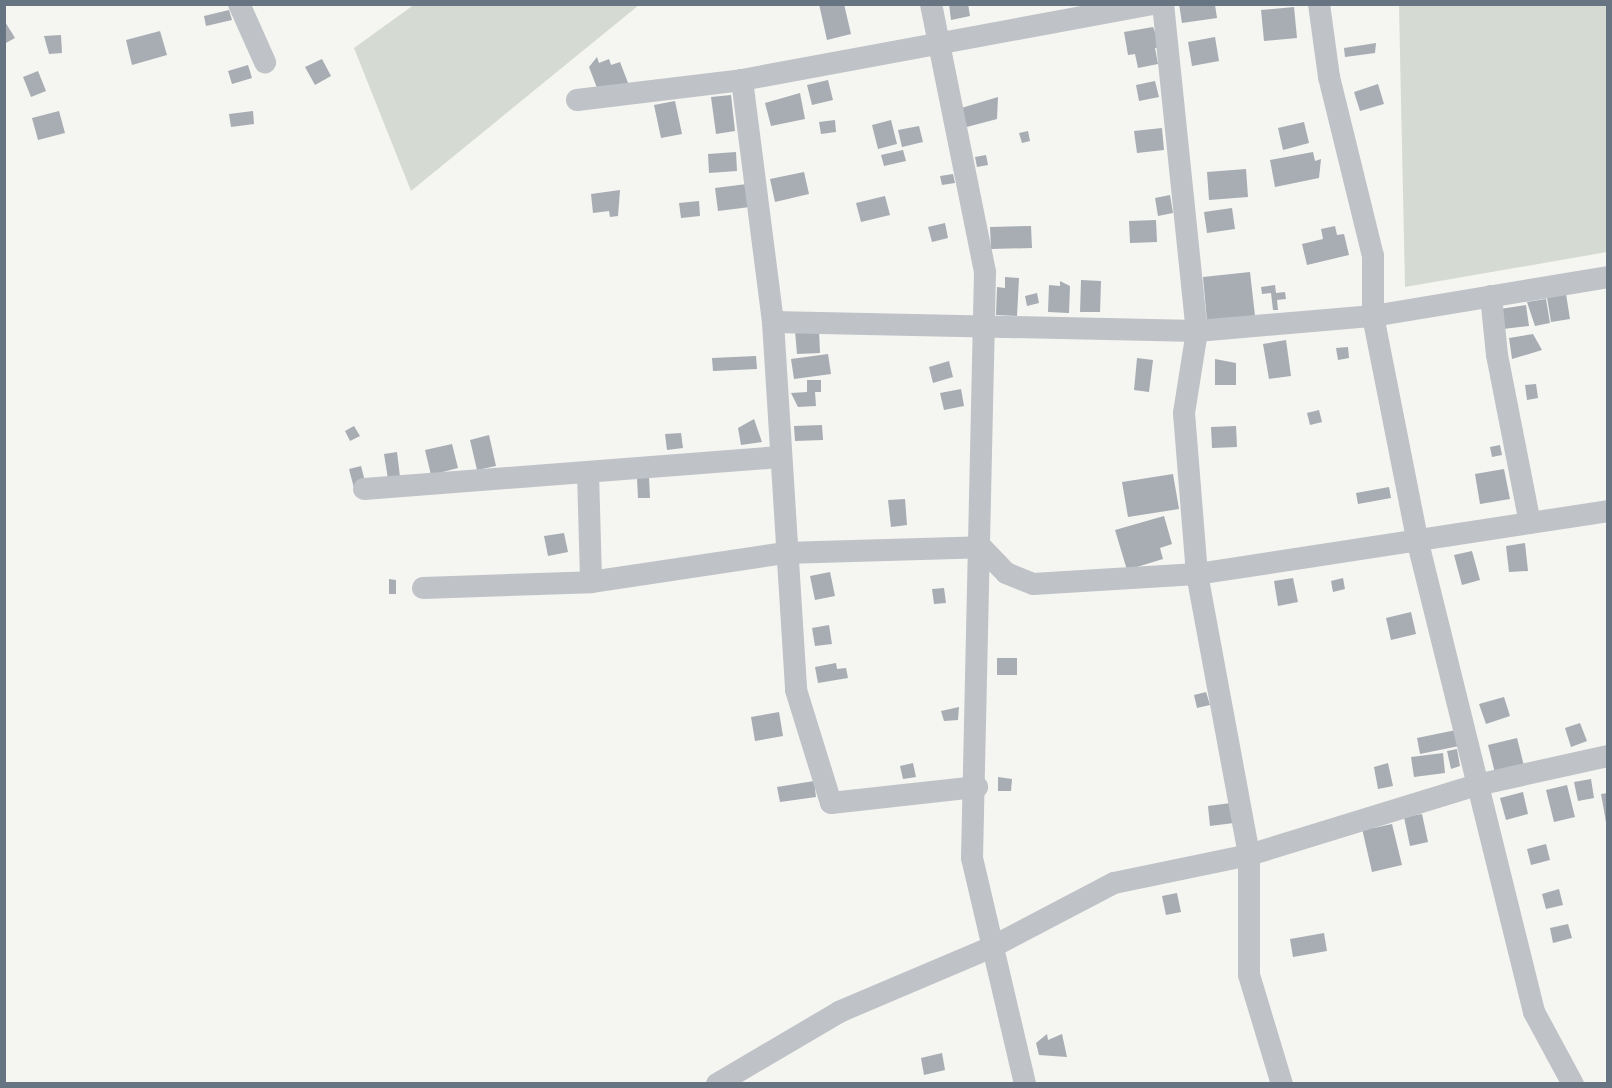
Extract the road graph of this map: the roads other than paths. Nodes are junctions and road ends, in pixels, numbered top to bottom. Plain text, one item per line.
1 (240, 4) edge
2 (931, 4) edge
3 (1154, 4) edge
4 (1163, 4) edge
5 (1319, 4) edge
6 (937, 42) junction
7 (265, 62) dead end
8 (742, 80) junction
9 (577, 100) dead end
10 (1608, 277) edge
11 (1491, 296) junction
12 (1373, 315) junction
13 (773, 322) junction
14 (980, 328) junction
15 (1197, 331) junction
16 (780, 457) junction
17 (588, 472) junction
18 (364, 489) dead end
19 (1608, 511) edge
20 (1530, 523) junction
21 (1417, 539) junction
22 (981, 547) junction
23 (784, 553) junction
24 (1197, 574) junction
25 (591, 582) junction
26 (423, 588) dead end
27 (1608, 756) edge
28 (1477, 785) junction
29 (976, 787) junction
30 (1249, 855) junction
31 (990, 948) junction
32 (717, 1083) edge
33 (1025, 1083) edge
34 (1282, 1083) edge
35 (1573, 1083) edge

1 - 7 street
2 - 6 street
3 - 6 street
4 - 15 street
5 - 12 street
6 - 8 street
6 - 14 street
8 - 9 street
8 - 13 street
10 - 11 street
11 - 12 street
11 - 20 street
12 - 15 street
12 - 21 street
13 - 14 street
13 - 16 street
14 - 15 street
14 - 22 street
15 - 24 street
16 - 17 street
16 - 23 street
17 - 18 street
17 - 25 street
19 - 20 street
20 - 21 street
21 - 24 street
21 - 28 street
22 - 23 street
22 - 24 street
22 - 29 street
23 - 25 street
23 - 29 street
24 - 30 street
25 - 26 street
27 - 28 street
28 - 30 street
28 - 35 street
29 - 31 street
30 - 31 street
30 - 34 street
31 - 32 street
31 - 33 street

